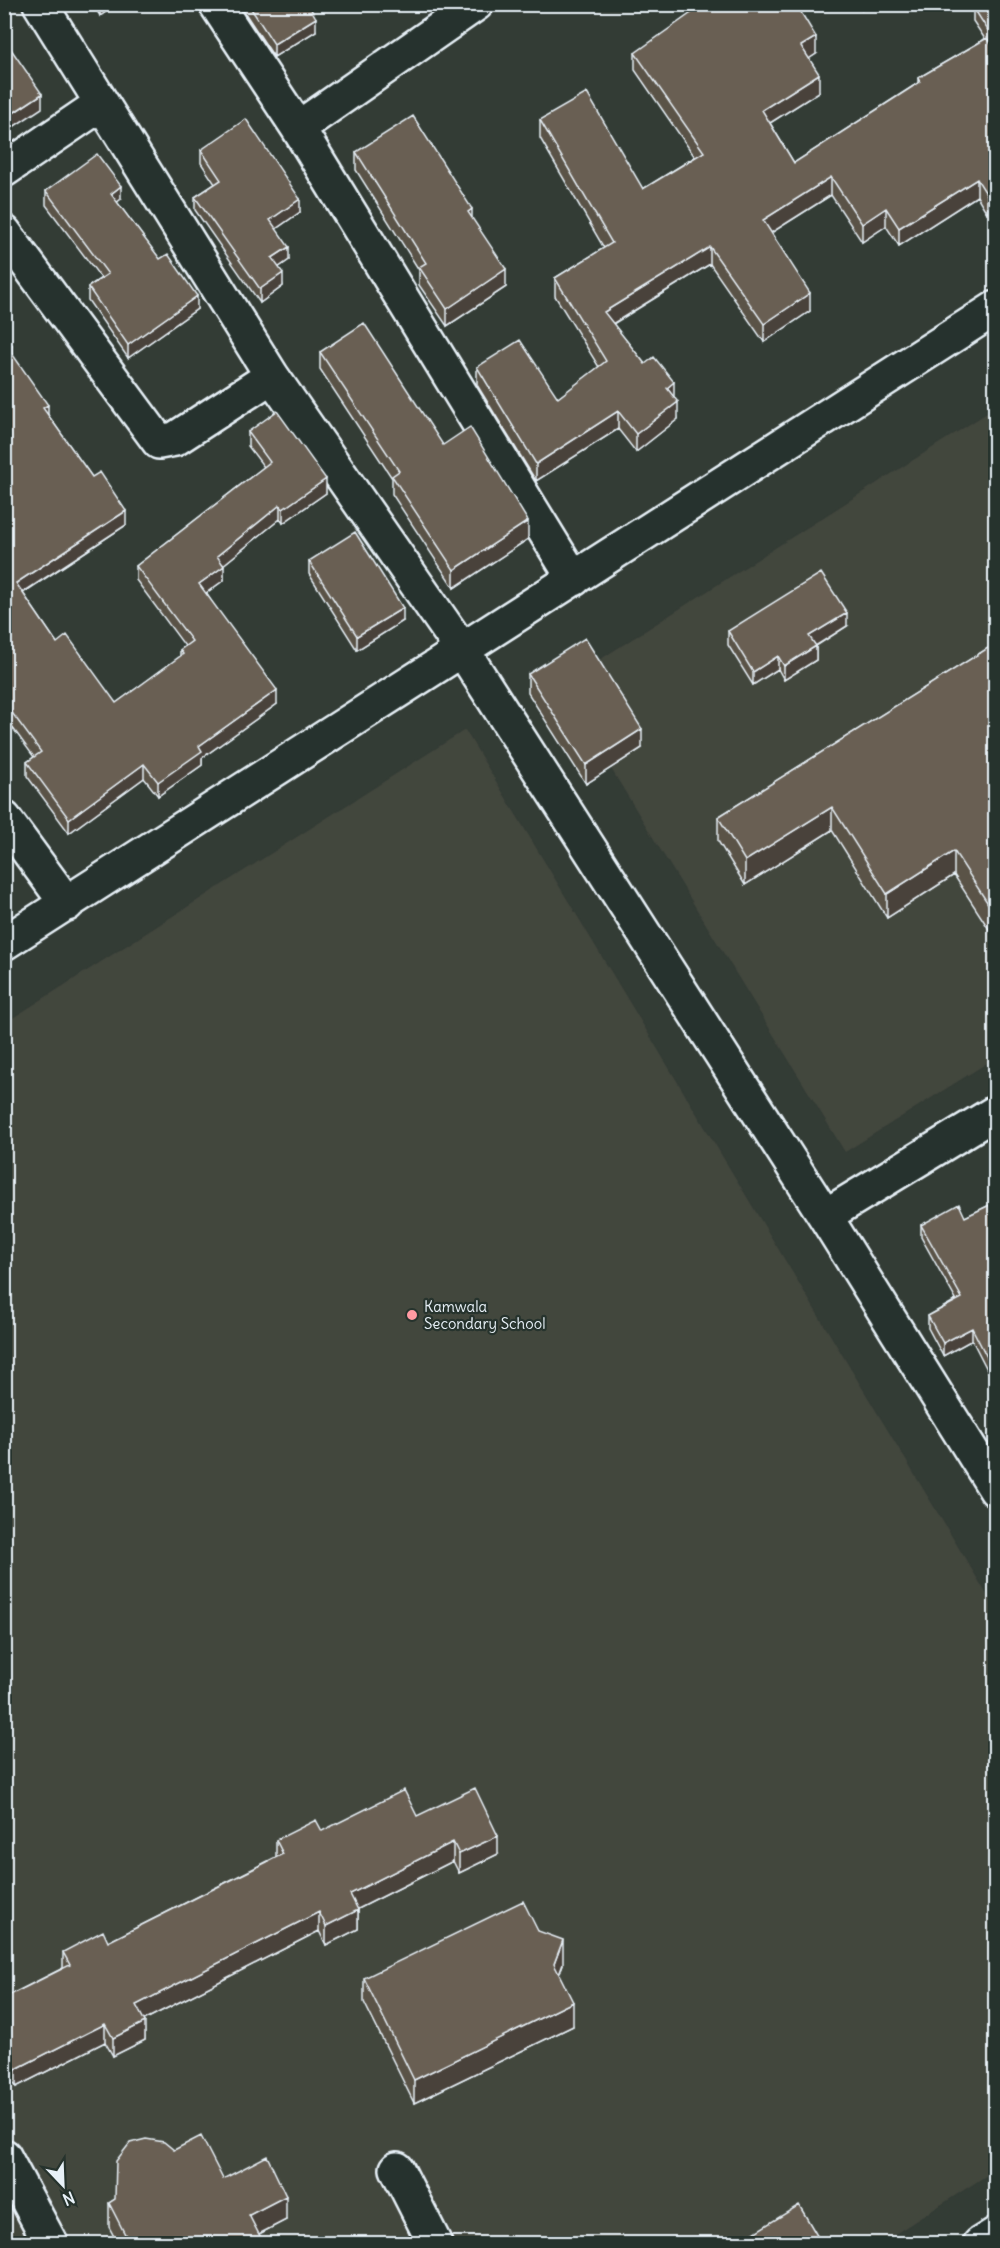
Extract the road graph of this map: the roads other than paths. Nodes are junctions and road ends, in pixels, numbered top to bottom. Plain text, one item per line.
1 (40, 4) edge
2 (216, 4) edge
3 (476, 4) edge
4 (101, 104) junction
5 (298, 128) junction
6 (4, 170) edge
7 (4, 232) edge
8 (996, 308) edge
9 (272, 376) junction
10 (574, 579) junction
11 (463, 651) junction
12 (4, 818) edge
13 (68, 904) junction
14 (4, 943) edge
15 (996, 1112) edge
16 (825, 1216) junction
17 (996, 1491) edge
18 (4, 2156) edge
19 (397, 2169) dead end
20 (996, 2234) edge
21 (51, 2244) edge
22 (435, 2244) edge
23 (980, 2244) edge

1 - 4 street
2 - 5 street
3 - 5 street
4 - 6 street
4 - 9 street
5 - 10 street
7 - 9 street
8 - 10 street
9 - 11 street
10 - 11 street
11 - 13 street
11 - 16 street
12 - 13 street
13 - 14 street
15 - 16 street
16 - 17 street
18 - 21 street
19 - 22 street
20 - 23 street

